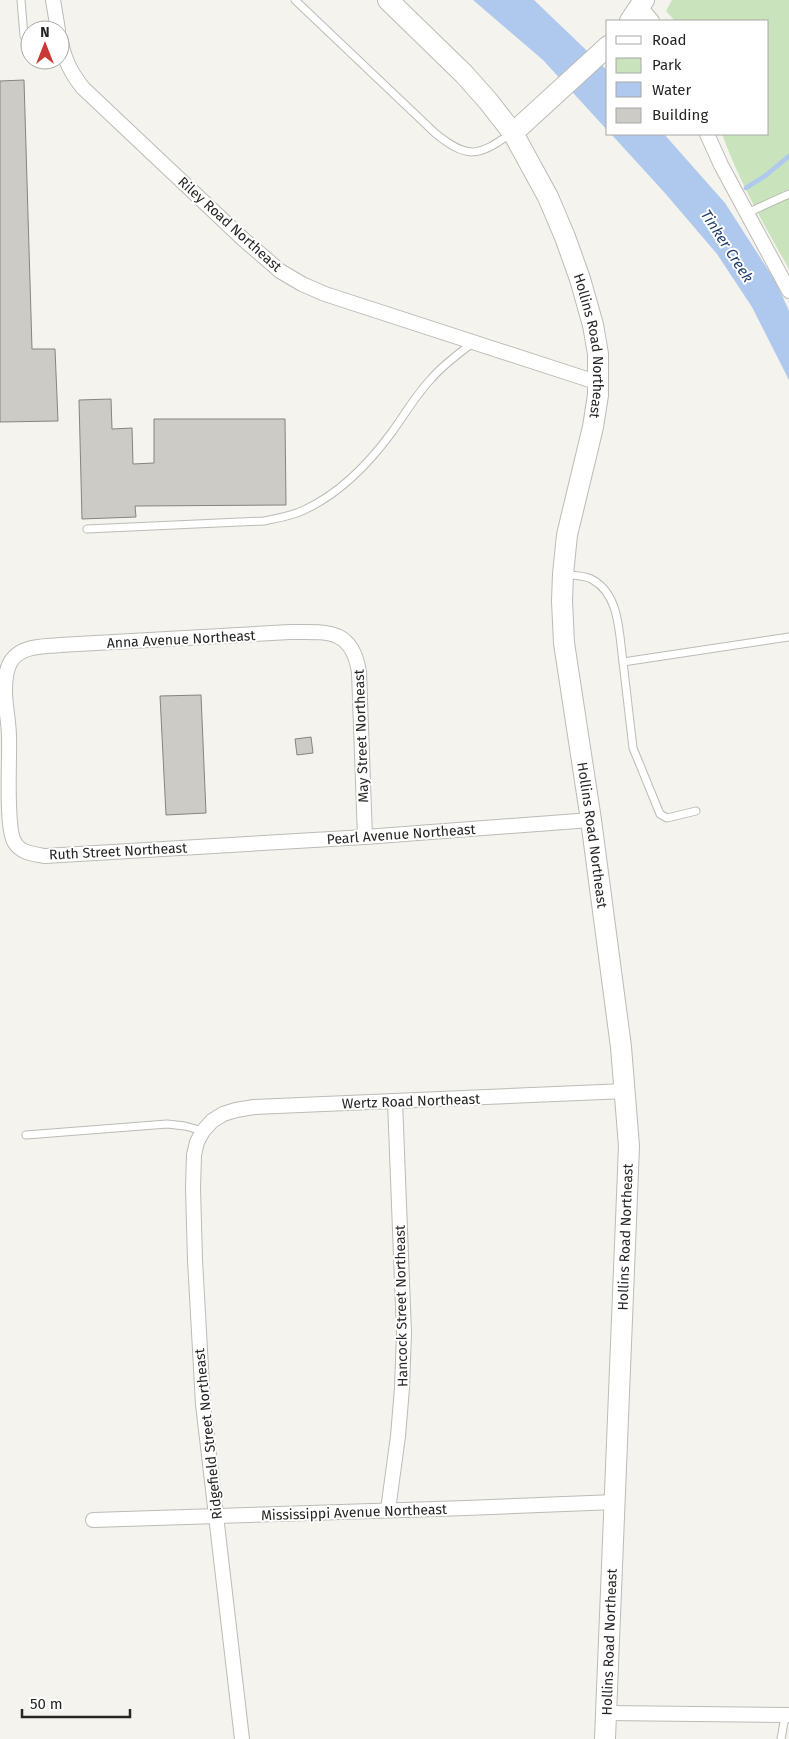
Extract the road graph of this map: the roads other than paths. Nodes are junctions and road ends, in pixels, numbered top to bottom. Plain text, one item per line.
1 (22, 0) edge
2 (53, 0) edge
3 (295, 0) edge
4 (388, 0) edge
5 (23, 20) edge
6 (56, 20) edge
7 (606, 48) edge
8 (70, 70) edge
9 (513, 132) junction
10 (707, 135) edge
11 (789, 194) edge
12 (746, 213) junction
13 (789, 292) edge
14 (474, 342) junction
15 (599, 383) junction
16 (87, 530) dead end
17 (562, 574) junction
18 (284, 633) joint
19 (789, 637) edge
20 (78, 644) joint
21 (623, 662) junction
22 (696, 811) dead end
23 (591, 820) junction
24 (365, 837) junction
25 (210, 846) joint
26 (626, 1092) junction
27 (395, 1102) junction
28 (203, 1130) junction
29 (26, 1135) dead end
30 (615, 1502) junction
31 (388, 1510) junction
32 (216, 1517) junction
33 (93, 1520) dead end
34 (606, 1713) junction
35 (789, 1716) edge
36 (242, 1739) edge
37 (605, 1739) edge
38 (781, 1739) edge

1 - 5 lane
2 - 6 street
3 - 9 lane
4 - 9 main road, Hollins Road Northeast
7 - 9 main road
8 - 14 street, Riley Road Northeast
9 - 15 main road, Hollins Road Northeast
10 - 12 street
11 - 12 lane
12 - 13 street
14 - 15 street, Riley Road Northeast
14 - 16 lane
15 - 17 main road, Hollins Road Northeast
17 - 21 lane
17 - 23 main road, Hollins Road Northeast
18 - 20 street, Anna Avenue Northeast
18 - 24 street, May Street Northeast
19 - 21 lane
20 - 25 street, Ruth Street Northeast
21 - 22 lane
23 - 24 street, Pearl Avenue Northeast
23 - 26 main road, Hollins Road Northeast
24 - 25 street, Pearl Avenue Northeast
26 - 27 street, Wertz Road Northeast
26 - 30 main road, Hollins Road Northeast
27 - 28 street, Wertz Road Northeast
27 - 31 street, Hancock Street Northeast
28 - 29 lane
28 - 32 street, Ridgefield Street Northeast
30 - 31 street, Mississippi Avenue Northeast
30 - 34 main road, Hollins Road Northeast
31 - 32 street, Mississippi Avenue Northeast
32 - 33 street, Mississippi Avenue Northeast
32 - 36 street, Ridgefield Street Northeast
34 - 35 street
34 - 37 main road, Hollins Road Northeast
35 - 38 lane

